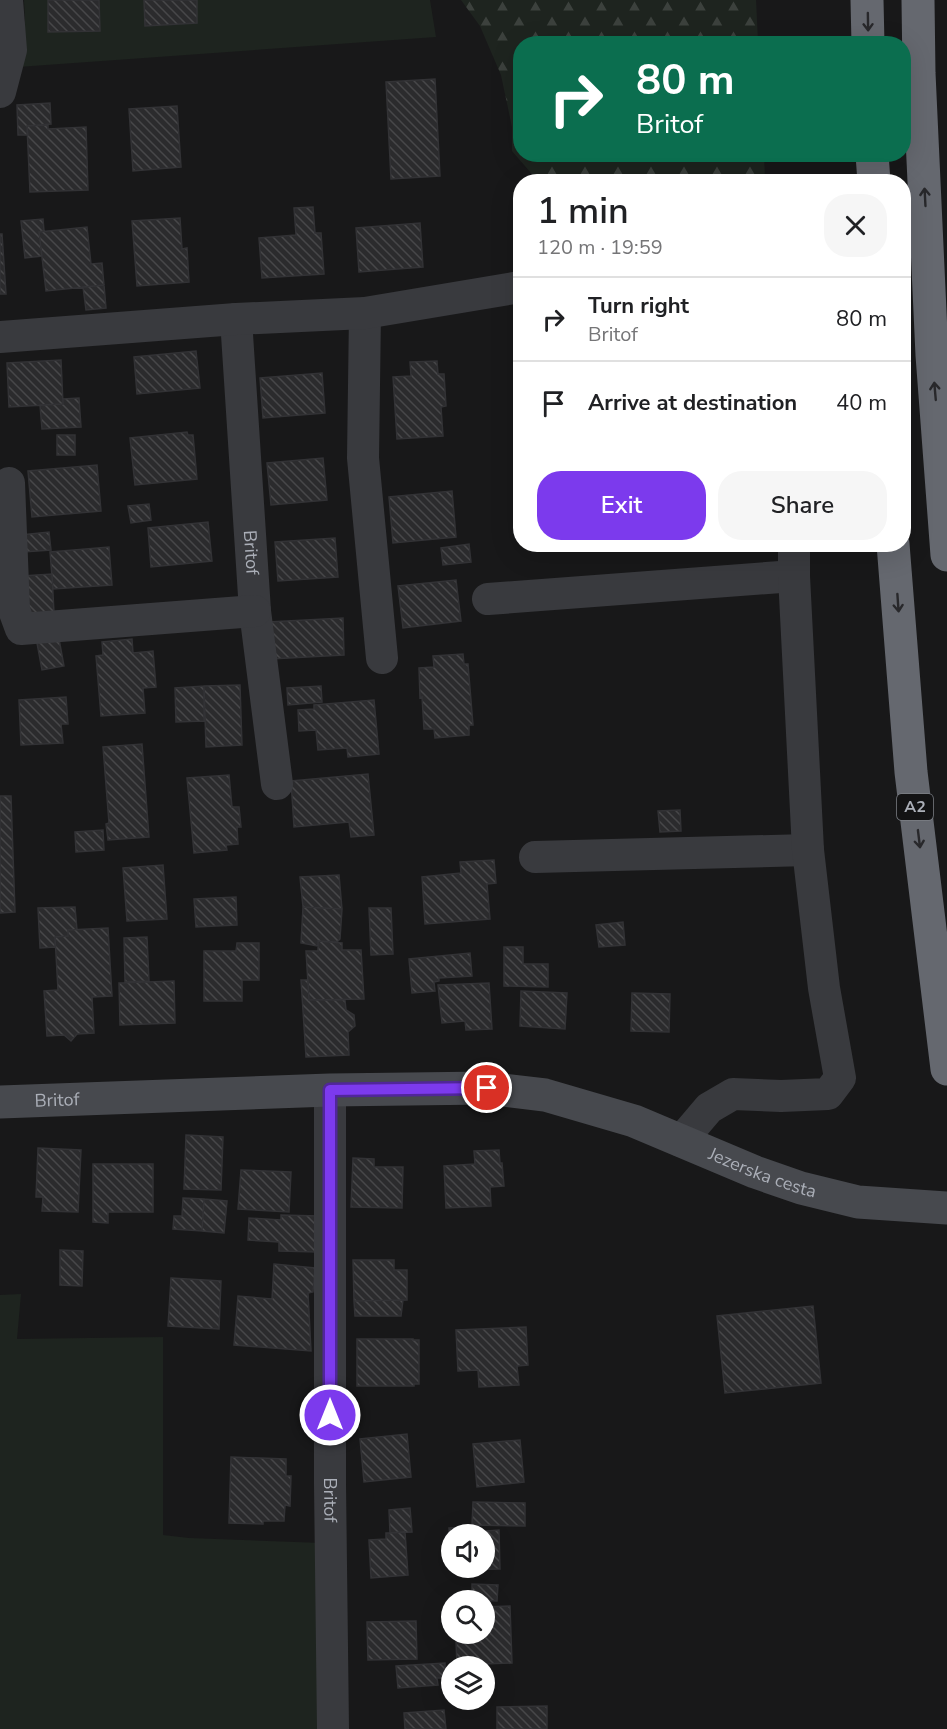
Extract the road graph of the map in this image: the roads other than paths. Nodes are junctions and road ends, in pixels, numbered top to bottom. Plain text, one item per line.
1 (7, 0) edge
2 (867, 0) edge
3 (918, 0) edge
4 (868, 36) edge
5 (0, 92) edge
6 (513, 287) edge
7 (365, 313) junction
8 (236, 319) junction
9 (0, 337) edge
10 (9, 483) dead end
11 (794, 552) edge
12 (895, 552) edge
13 (947, 555) edge
14 (794, 576) junction
15 (488, 598) dead end
16 (255, 611) junction
17 (382, 658) dead end
18 (277, 784) dead end
19 (808, 850) junction
20 (535, 857) dead end
21 (947, 1069) edge
22 (330, 1090) junction
23 (0, 1102) edge
24 (586, 1106) joint
25 (681, 1141) junction
26 (947, 1208) edge
27 (333, 1729) edge

1 - 5 street
2 -> 4 highway
13 -> 3 highway
6 - 7 street
7 - 8 street
7 - 17 street
8 - 9 street
8 - 16 street, Britof
10 - 16 street
11 - 14 street
12 -> 21 highway, A2
14 - 15 street
14 - 19 street
16 - 18 street, Britof
19 - 20 street
19 - 25 street
22 - 23 street, Britof
22 - 24 street, Britof
22 - 27 street, Britof
24 - 25 street, Jezerska cesta
25 - 26 street, Jezerska cesta

